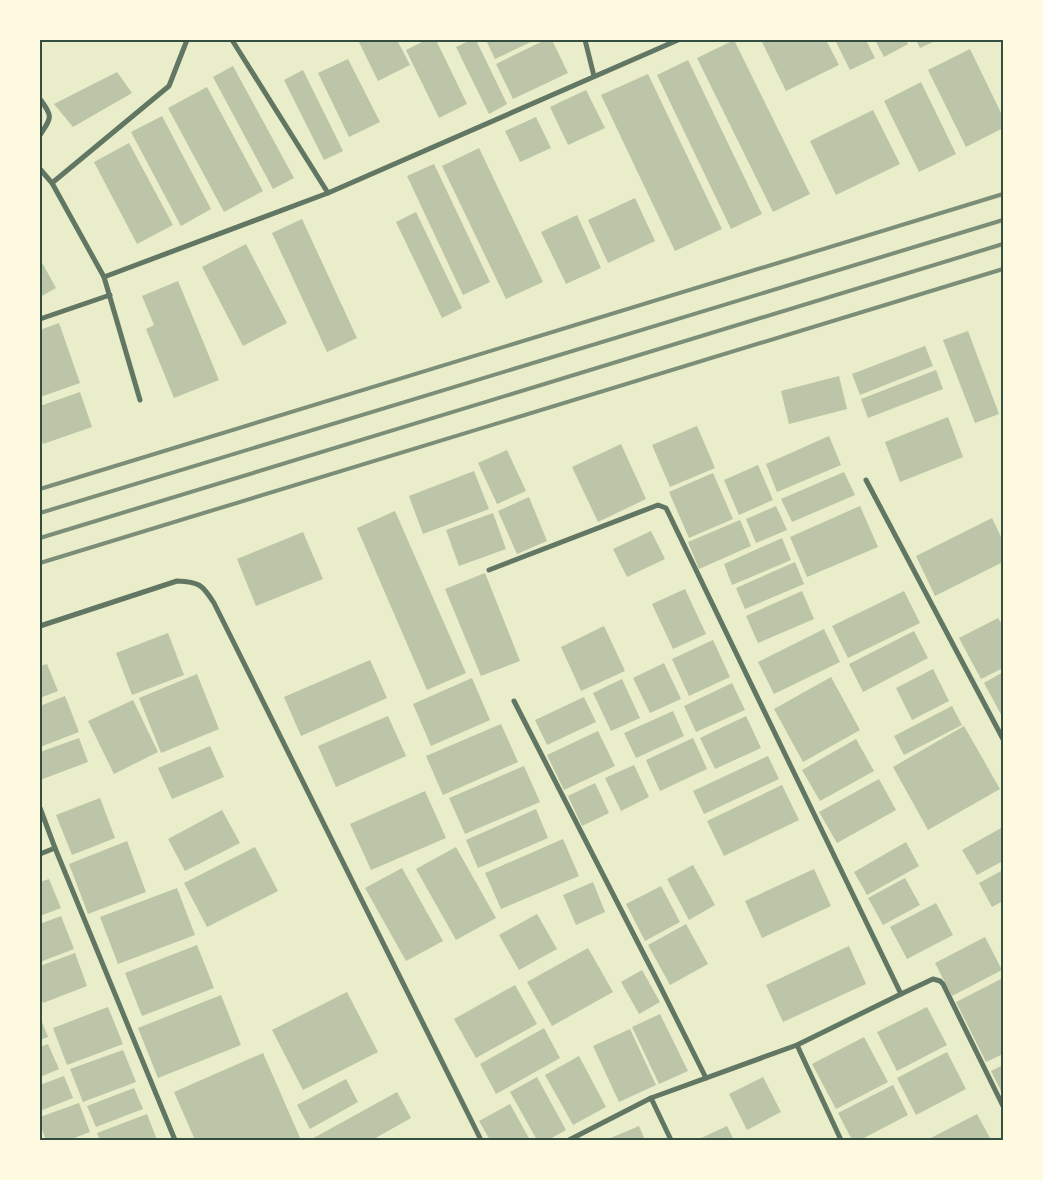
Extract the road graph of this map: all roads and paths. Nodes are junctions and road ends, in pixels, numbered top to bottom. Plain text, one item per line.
1 (187, 40) edge
2 (232, 40) edge
3 (584, 40) edge
4 (678, 40) edge
5 (594, 76) junction
6 (40, 99) edge
7 (40, 135) edge
8 (40, 169) edge
9 (52, 183) junction
10 (328, 193) junction
11 (104, 277) junction
12 (110, 295) junction
13 (40, 319) edge
14 (140, 400) dead end
15 (866, 480) dead end
16 (489, 570) dead end
17 (40, 626) edge
18 (514, 701) dead end
19 (1003, 739) edge
20 (40, 808) edge
21 (55, 848) junction
22 (40, 854) edge
23 (901, 994) junction
24 (797, 1046) junction
25 (706, 1078) junction
26 (651, 1098) junction
27 (1003, 1106) edge
28 (175, 1140) edge
29 (481, 1140) edge
30 (568, 1140) edge
31 (670, 1140) edge
32 (841, 1140) edge

1 - 9 street
2 - 10 street
3 - 5 street
4 - 5 street
5 - 10 street
6 - 7 street
8 - 9 street
9 - 11 street
10 - 11 street
11 - 12 street
12 - 13 street
12 - 14 street
15 - 19 street
16 - 23 street
17 - 29 street
18 - 25 street
20 - 21 street
21 - 22 street
21 - 28 street
23 - 24 street
23 - 27 street
24 - 25 street
24 - 32 street
25 - 26 street
26 - 30 street
26 - 31 street

